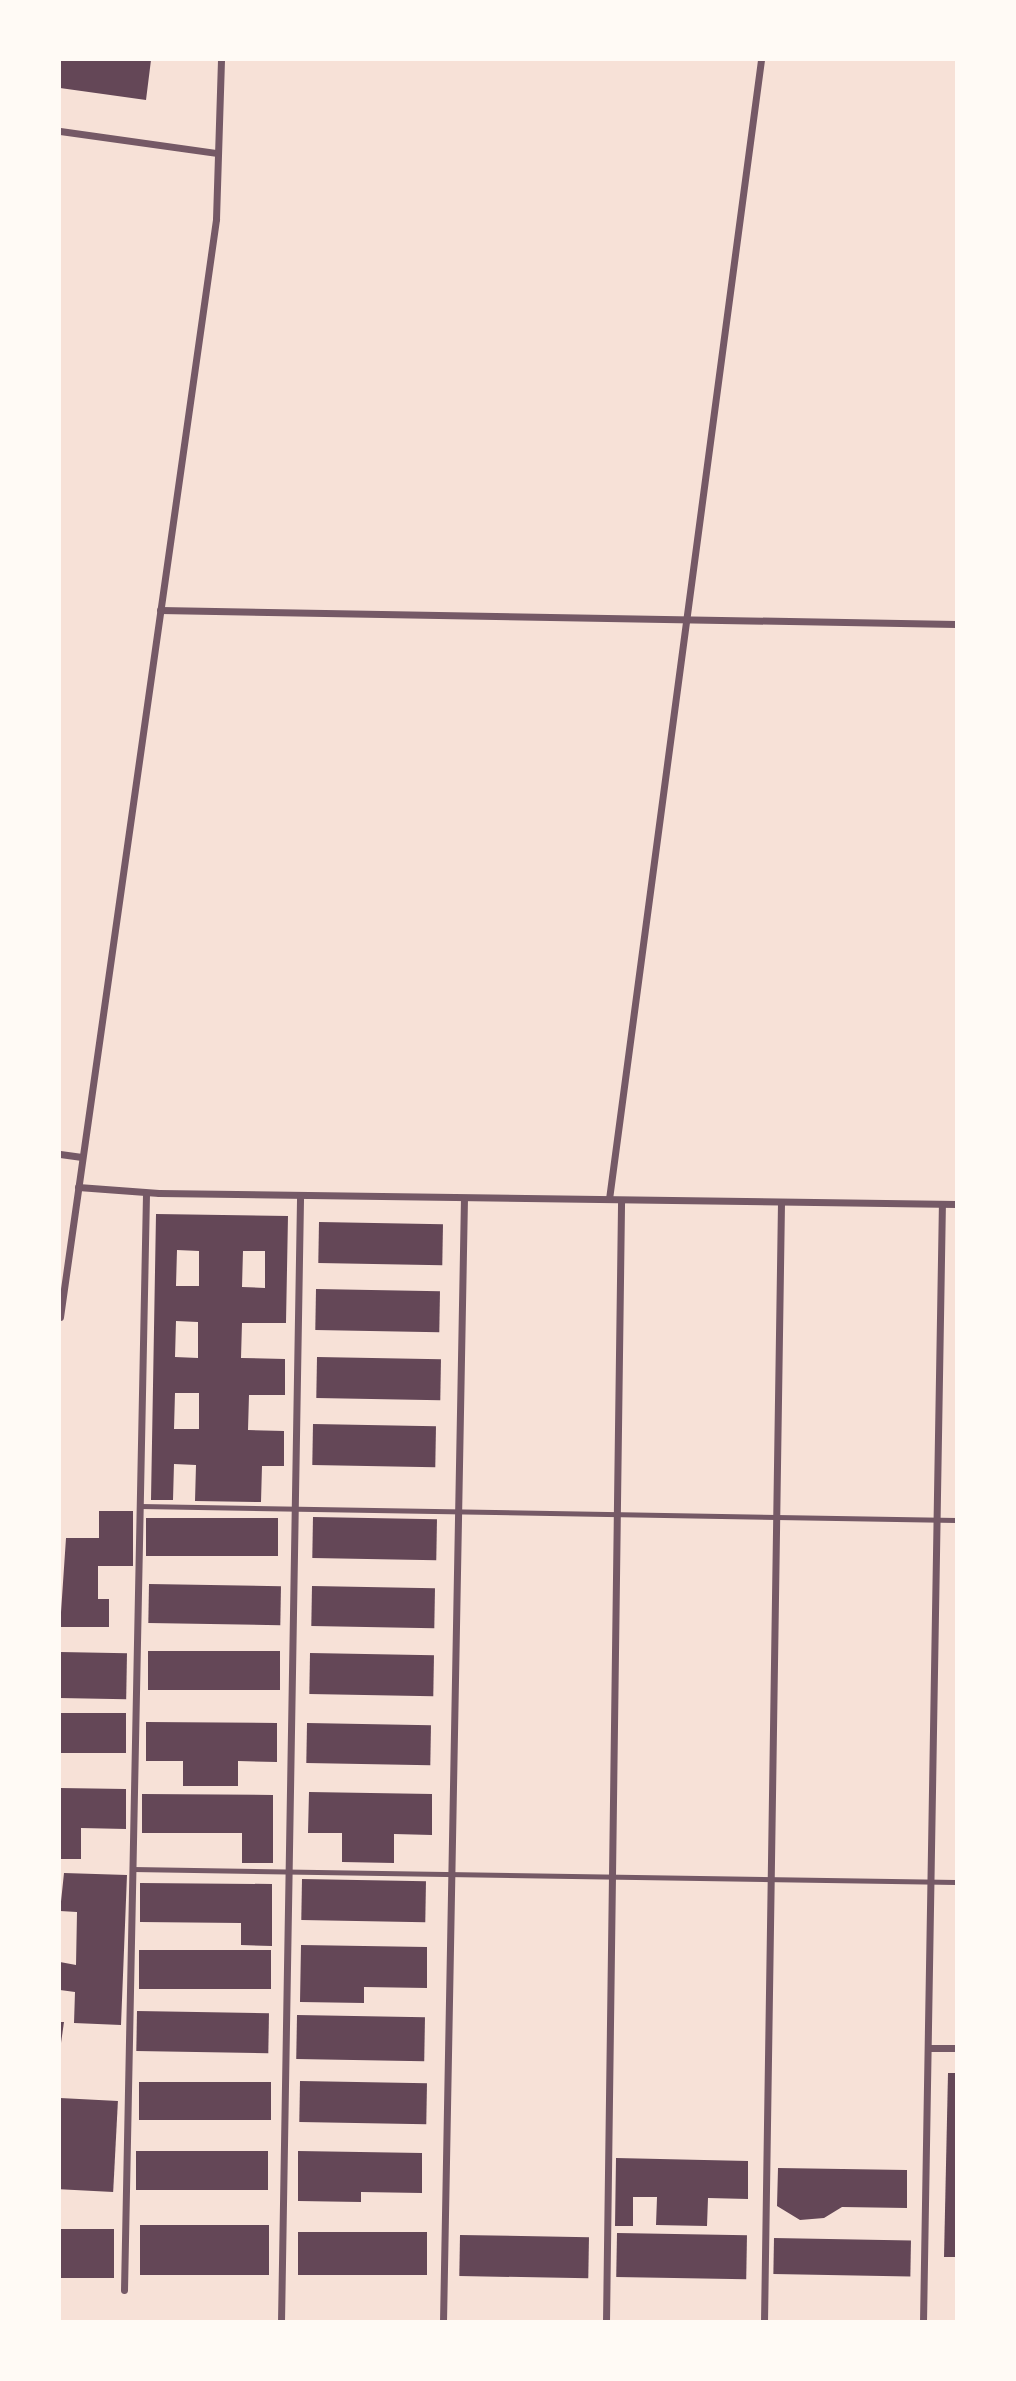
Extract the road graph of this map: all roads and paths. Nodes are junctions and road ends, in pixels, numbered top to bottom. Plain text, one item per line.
1 (221, 60) edge
2 (761, 60) edge
3 (60, 131) edge
4 (217, 153) junction
5 (160, 610) junction
6 (688, 619) junction
7 (957, 624) edge
8 (60, 1154) edge
9 (82, 1157) junction
10 (78, 1187) junction
11 (146, 1192) junction
12 (300, 1195) junction
13 (464, 1198) junction
14 (609, 1199) junction
15 (621, 1200) junction
16 (781, 1202) junction
17 (942, 1204) junction
18 (957, 1204) edge
19 (60, 1317) edge
20 (140, 1506) junction
21 (295, 1509) junction
22 (458, 1512) junction
23 (617, 1514) junction
24 (776, 1517) junction
25 (938, 1520) junction
26 (957, 1520) edge
27 (132, 1870) junction
28 (289, 1871) junction
29 (451, 1874) junction
30 (611, 1877) junction
31 (770, 1879) junction
32 (932, 1881) junction
33 (957, 1882) edge
34 (929, 2048) junction
35 (957, 2048) edge
36 (124, 2290) dead end
37 (281, 2322) edge
38 (443, 2322) edge
39 (606, 2322) edge
40 (764, 2322) edge
41 (923, 2322) edge

1 - 4 street
2 - 6 street
3 - 4 street
4 - 5 street
5 - 6 street
5 - 9 street
6 - 7 street
6 - 14 street
8 - 9 street
9 - 10 street
10 - 11 street
10 - 19 street
11 - 12 street
11 - 20 street
12 - 13 street
12 - 21 street
13 - 14 street
13 - 22 street
14 - 15 street
15 - 16 street
15 - 23 street
16 - 17 street
16 - 24 street
17 - 18 street
17 - 25 street
20 - 21 lane
20 - 27 street
21 - 22 lane
21 - 28 street
22 - 23 lane
22 - 29 street
23 - 24 lane
23 - 30 street
24 - 25 lane
24 - 31 street
25 - 26 lane
25 - 32 street
27 - 28 lane
27 - 36 street
28 - 29 lane
28 - 37 street
29 - 30 lane
29 - 38 street
30 - 31 lane
30 - 39 street
31 - 32 lane
31 - 40 street
32 - 33 lane
32 - 34 street
34 - 35 street
34 - 41 street

